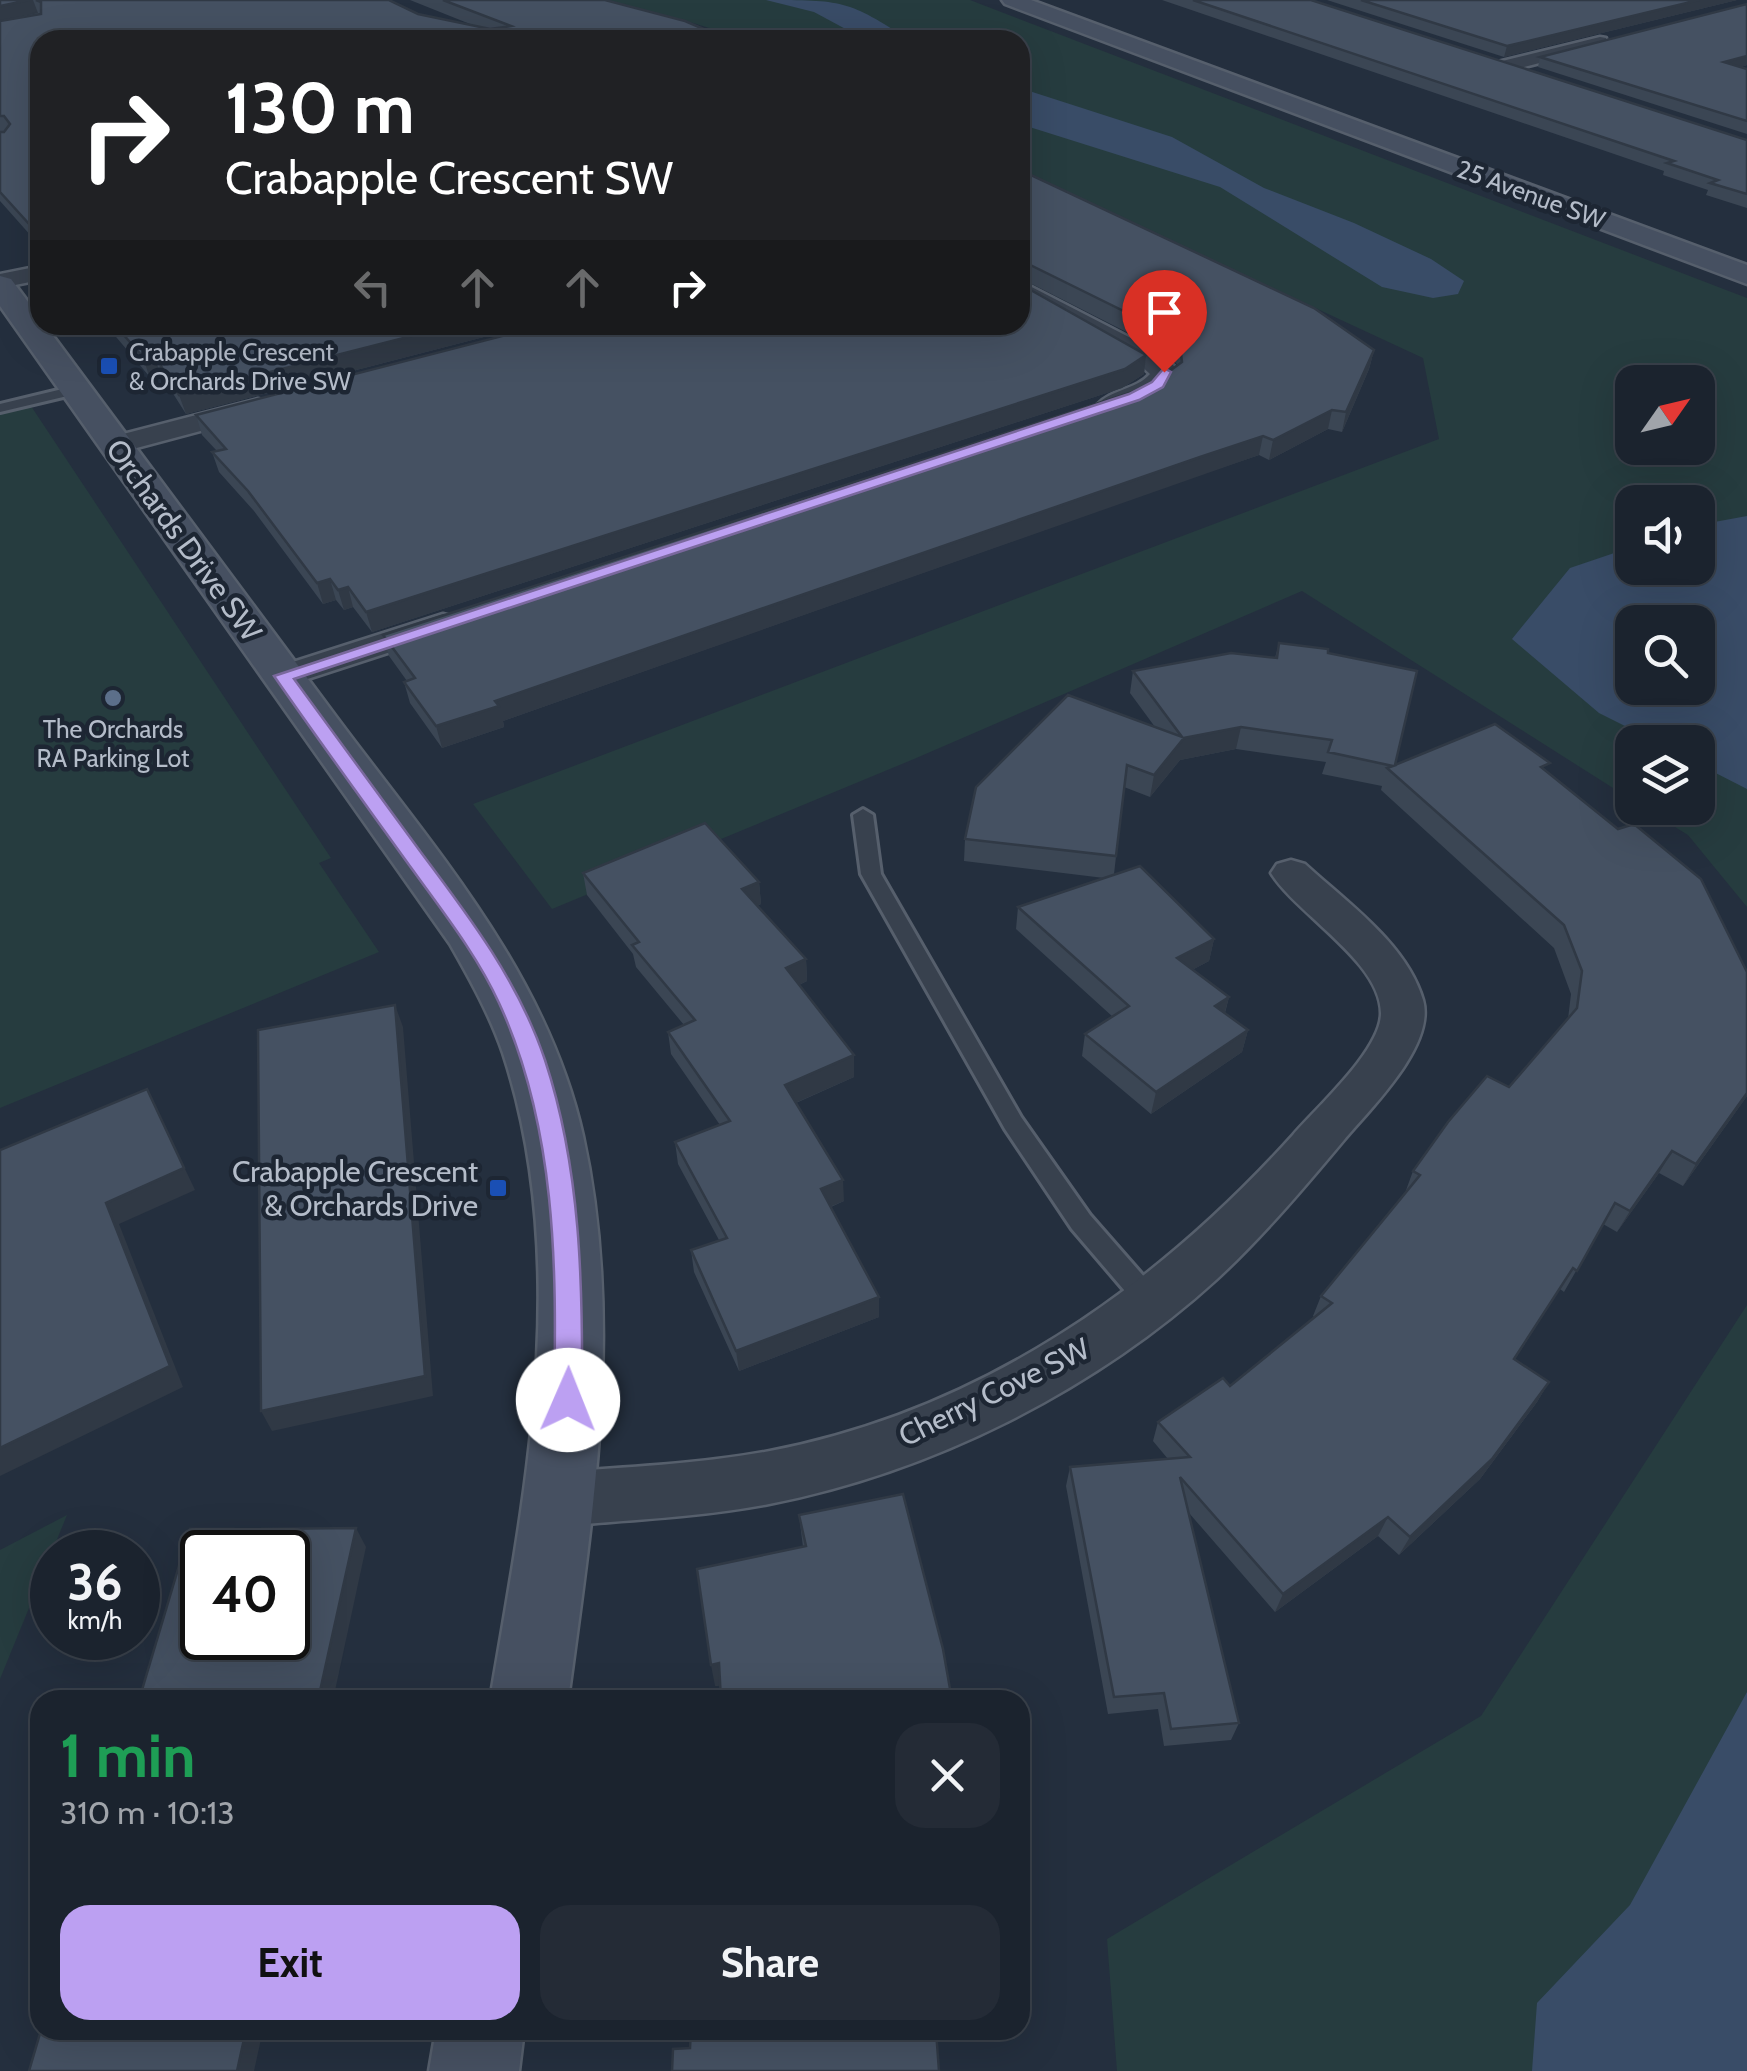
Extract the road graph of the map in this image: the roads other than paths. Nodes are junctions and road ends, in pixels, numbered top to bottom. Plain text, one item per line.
1 (1012, 0) edge
2 (1051, 0) edge
3 (1616, 38) edge
4 (1533, 75) edge
5 (1316, 114) junction
6 (1747, 275) edge
7 (11, 291) edge
8 (1030, 293) edge
9 (30, 320) edge
10 (39, 335) edge
11 (75, 390) junction
12 (277, 402) edge
13 (0, 408) edge
14 (1078, 416) edge
15 (114, 445) junction
16 (475, 613) edge
17 (283, 676) junction
18 (863, 816) dead end
19 (1291, 873) dead end
20 (1152, 1303) junction
21 (559, 1499) junction
22 (530, 1690) edge
23 (479, 2040) edge
24 (474, 2071) edge

1 - 5 main road, 25 Avenue SW
2 - 5 main road, 25 Avenue SW
3 - 4 street
5 - 6 main road, 25 Avenue SW
7 - 9 main road, Orchards Drive SW
8 - 14 street
10 - 11 main road, Orchards Drive SW
11 - 13 lane
11 - 15 main road, Orchards Drive SW
12 - 15 street
15 - 17 main road, Orchards Drive SW
16 - 17 street
17 - 21 main road, Orchards Drive SW
18 - 20 lane
19 - 20 street, Cherry Cove SW
20 - 21 street, Cherry Cove SW
21 - 22 main road, Orchards Drive SW
23 - 24 main road

